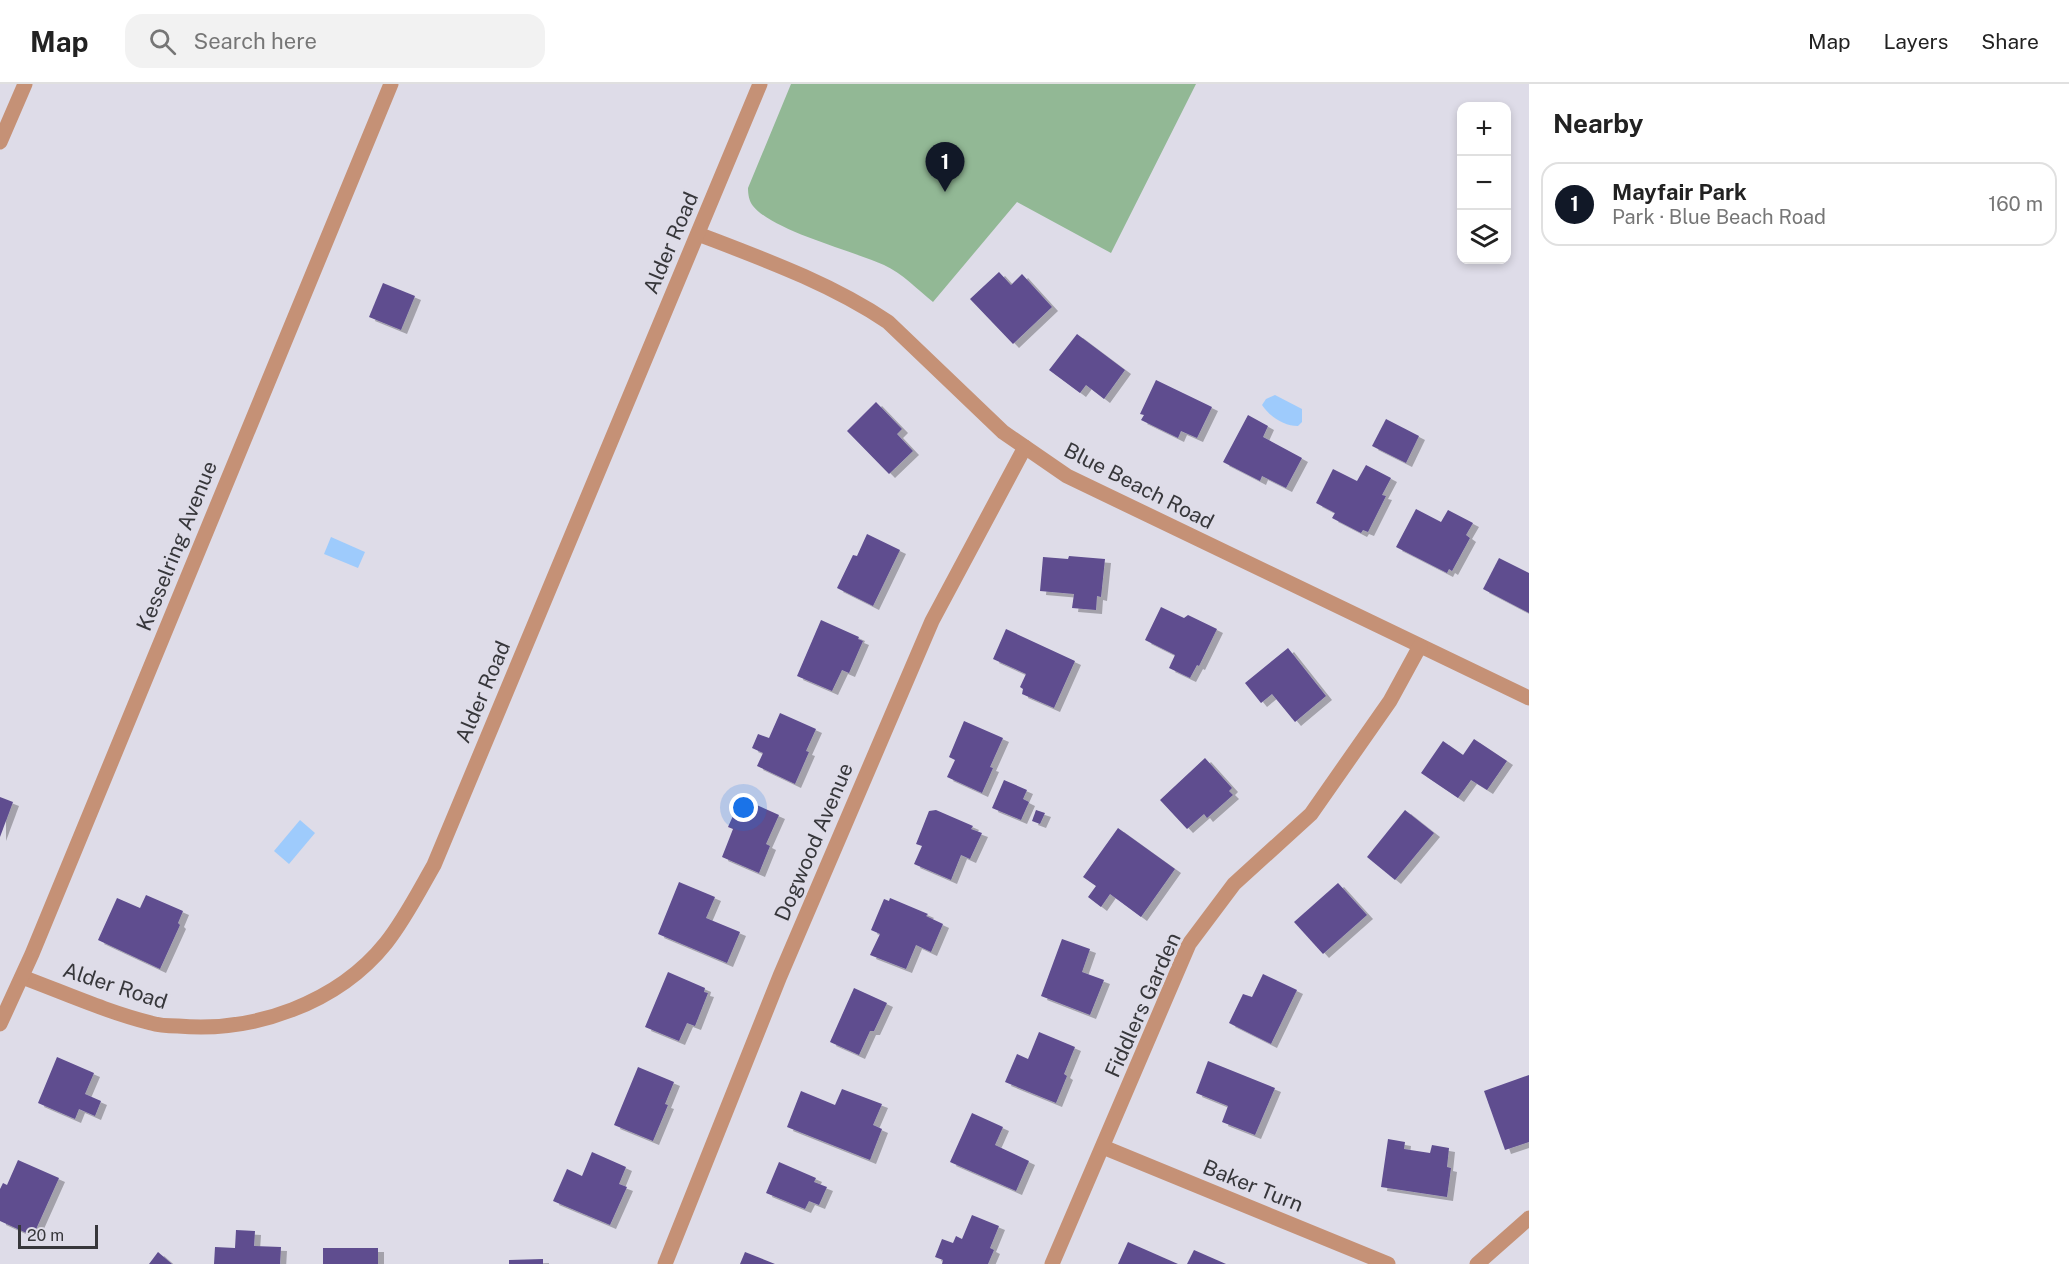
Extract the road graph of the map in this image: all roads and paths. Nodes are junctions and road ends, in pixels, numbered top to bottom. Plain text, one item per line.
1 (25, 84) edge
2 (391, 84) edge
3 (760, 84) edge
4 (0, 142) edge
5 (698, 234) junction
6 (1025, 447) junction
7 (1420, 646) junction
8 (1529, 698) edge
9 (22, 976) junction
10 (0, 1024) edge
11 (1103, 1146) junction
12 (1529, 1218) edge
13 (664, 1264) edge
14 (1052, 1264) edge
15 (1388, 1264) edge
16 (1477, 1264) edge

1 - 4 street
2 - 9 street, Kesselring Avenue
3 - 5 street, Alder Road
5 - 6 street, Blue Beach Road
5 - 9 street, Alder Road
6 - 7 street, Blue Beach Road
6 - 13 street, Dogwood Avenue
7 - 8 street, Blue Beach Road
7 - 11 street, Fiddlers Garden
9 - 10 street, Kesselring Avenue
11 - 14 street, Fiddlers Garden
11 - 15 street, Baker Turn
12 - 16 street

